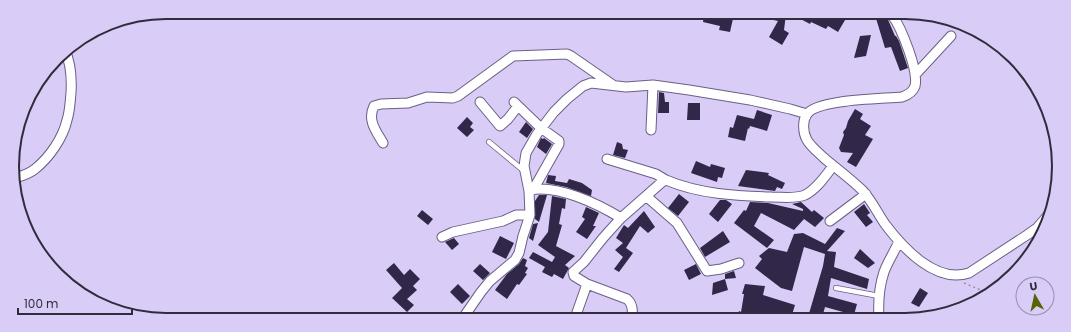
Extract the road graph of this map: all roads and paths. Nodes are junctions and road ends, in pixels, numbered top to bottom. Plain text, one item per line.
1 (894, 19) edge
2 (950, 36) dead end
3 (67, 57) edge
4 (915, 74) junction
5 (614, 86) junction
6 (653, 86) junction
7 (480, 102) dead end
8 (807, 114) junction
9 (541, 128) junction
10 (651, 130) dead end
11 (489, 142) dead end
12 (383, 143) dead end
13 (607, 159) dead end
14 (833, 166) junction
15 (525, 172) junction
16 (19, 177) edge
17 (666, 180) junction
18 (531, 190) junction
19 (866, 194) junction
20 (646, 196) junction
21 (530, 215) junction
22 (620, 218) junction
23 (830, 221) dead end
24 (1040, 225) edge
25 (442, 237) dead end
26 (899, 241) junction
27 (739, 263) dead end
28 (963, 282) dead end
29 (587, 284) junction
30 (836, 288) dead end
31 (982, 291) edge
32 (879, 296) junction
33 (467, 313) edge
34 (577, 313) edge
35 (632, 313) edge
36 (879, 313) edge

1 - 4 street
2 - 4 street
3 - 16 street
4 - 8 street
5 - 6 street
5 - 9 street
5 - 12 street
6 - 8 street
6 - 10 street
7 - 9 street
8 - 14 street
9 - 15 street
9 - 18 street
11 - 15 lane
13 - 17 street
14 - 17 street
14 - 19 street
15 - 18 street
17 - 20 street
18 - 21 street
18 - 22 street
19 - 23 street
19 - 26 street
20 - 22 street
20 - 27 street
21 - 25 street
21 - 33 street
22 - 29 street
24 - 26 street
26 - 32 street
28 - 31 path
29 - 34 street
29 - 35 street
30 - 32 lane
32 - 36 street

